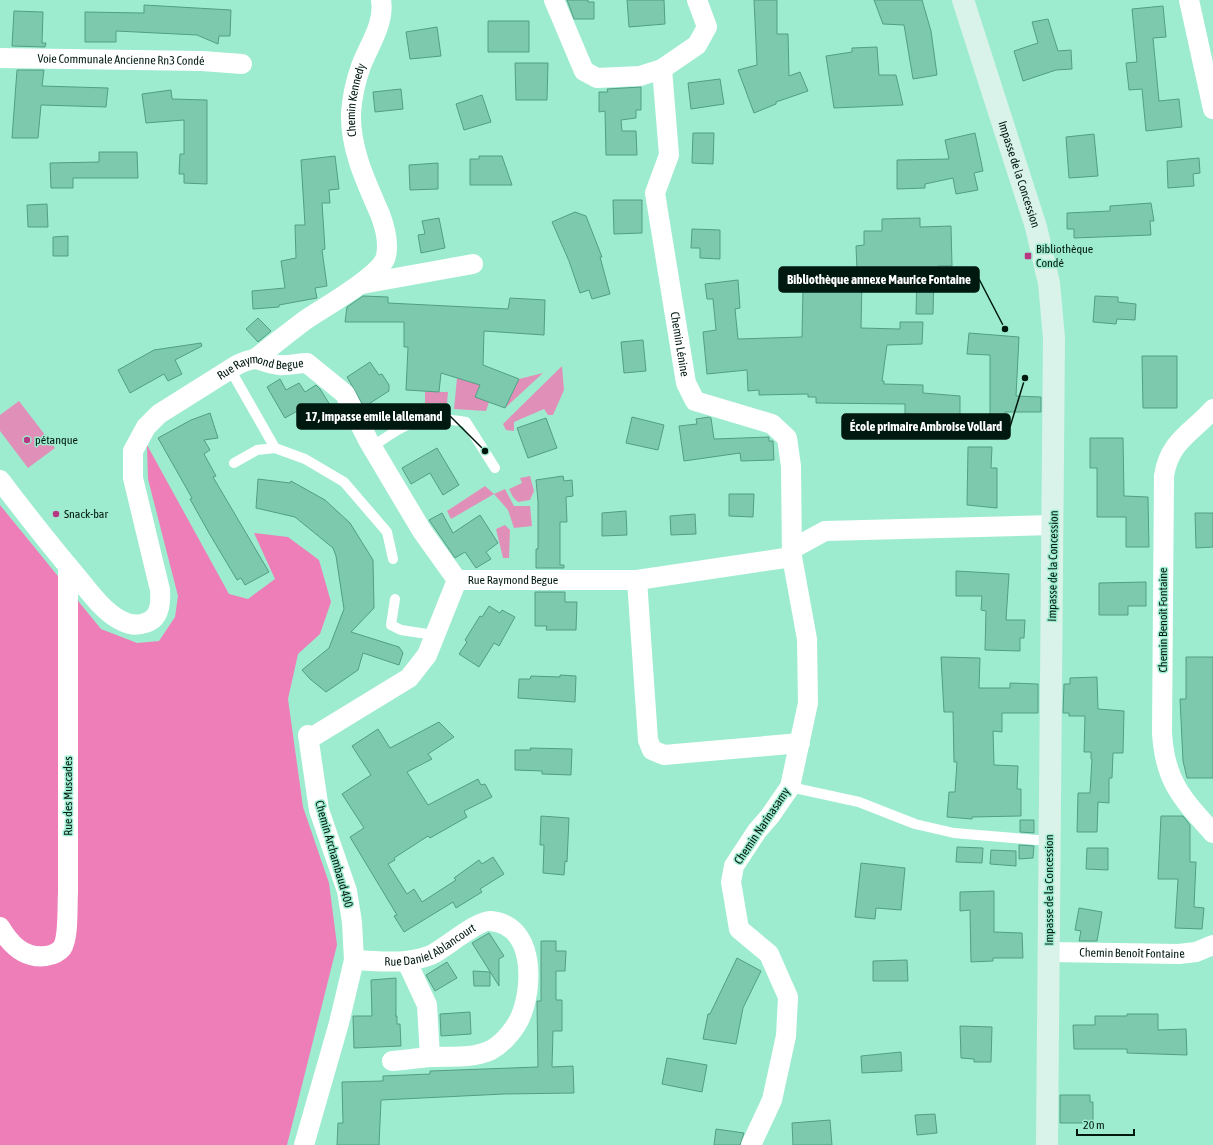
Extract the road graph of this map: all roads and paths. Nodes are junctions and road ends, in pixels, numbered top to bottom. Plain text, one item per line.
1 (381, 0) edge
2 (554, 0) edge
3 (697, 0) edge
4 (963, 0) edge
5 (1189, 0) edge
6 (0, 58) edge
7 (242, 64) dead end
8 (662, 68) junction
9 (1213, 108) edge
10 (473, 264) dead end
11 (360, 284) junction
12 (256, 358) junction
13 (230, 369) junction
14 (1213, 409) edge
15 (372, 447) junction
16 (275, 448) junction
17 (234, 463) dead end
18 (495, 468) dead end
19 (0, 480) edge
20 (1053, 524) junction
21 (792, 553) junction
22 (393, 559) dead end
23 (68, 566) junction
24 (457, 580) junction
25 (637, 580) junction
26 (395, 599) dead end
27 (434, 635) junction
28 (800, 743) junction
29 (790, 787) junction
30 (1213, 834) edge
31 (1049, 841) junction
32 (0, 927) edge
33 (1213, 945) edge
34 (1049, 952) junction
35 (354, 960) junction
36 (407, 962) junction
37 (430, 1057) junction
38 (392, 1061) dead end
39 (304, 1145) edge
40 (751, 1145) edge
41 (1047, 1145) edge

1 - 11 street, Chemin Kennedy
2 - 8 street
3 - 8 street
4 - 20 street, Impasse de la Concession
5 - 9 street
6 - 7 street, Voie Communale Ancienne Rn3 Condé
8 - 21 street, Chemin Lénine
10 - 11 street, Chemin Kennedy
11 - 12 street, Chemin Kennedy
12 - 13 street, Rue Raymond Begue
12 - 15 street, Rue Raymond Begue
13 - 16 lane
13 - 23 street, Rue Raymond Begue
14 - 30 street, Chemin Benoît Fontaine
15 - 18 lane
15 - 24 street, Rue Raymond Begue
16 - 17 lane
16 - 22 lane
19 - 23 street, Rue Raymond Begue
20 - 21 street
20 - 31 street, Impasse de la Concession
21 - 25 street, Rue Raymond Begue
21 - 28 street, Chemin Narinasamy
23 - 32 street, Rue des Muscades
24 - 25 street, Rue Raymond Begue
24 - 27 street, Chemin Archambaud 400
25 - 28 street
26 - 27 lane
27 - 35 street, Chemin Archambaud 400
28 - 29 street, Chemin Narinasamy
29 - 31 lane
29 - 40 street, Chemin Narinasamy
31 - 34 street, Impasse de la Concession
33 - 34 street, Chemin Benoît Fontaine
34 - 41 street, Impasse de la Concession
35 - 36 street, Rue Daniel Ablancourt
35 - 39 street, Chemin Archambaud 400
36 - 37 street
36 - 37 street, Rue Daniel Ablancourt
37 - 38 street

